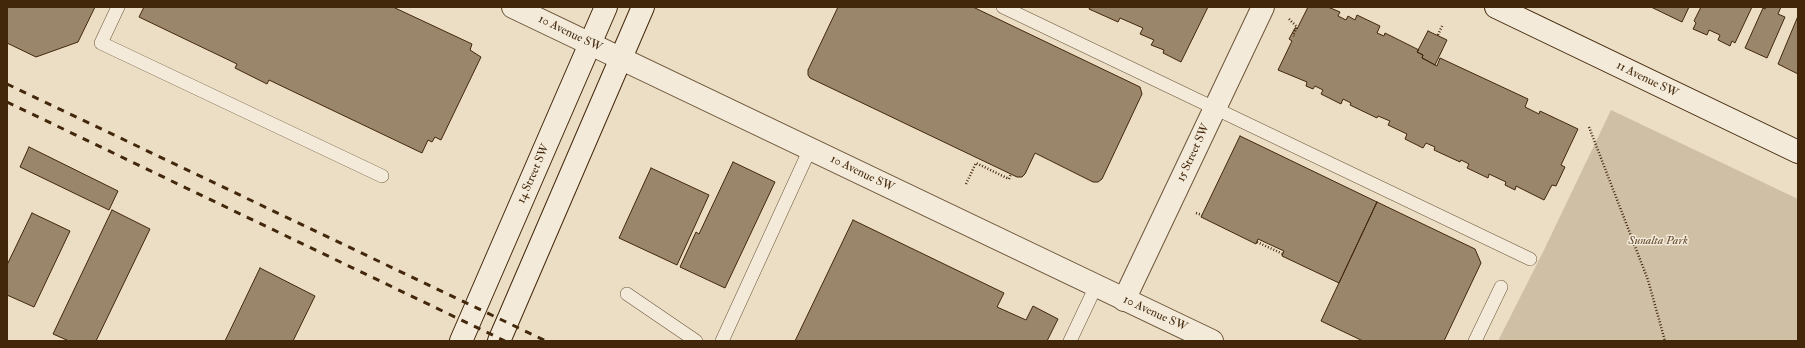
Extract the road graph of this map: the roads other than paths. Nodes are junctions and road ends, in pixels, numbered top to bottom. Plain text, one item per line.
1 (118, 7) edge
2 (513, 7) edge
3 (606, 7) edge
4 (643, 7) edge
5 (1003, 7) edge
6 (1263, 7) edge
7 (1496, 7) edge
8 (590, 44) junction
9 (621, 59) junction
10 (1215, 109) junction
11 (810, 149) junction
12 (1798, 152) edge
13 (382, 176) dead end
14 (1530, 259) dead end
15 (1096, 286) junction
16 (1501, 287) dead end
17 (627, 294) dead end
18 (1124, 300) junction
19 (461, 341) edge
20 (499, 341) edge
21 (696, 341) edge
22 (722, 341) edge
23 (1070, 341) edge
24 (1212, 341) edge
25 (1475, 341) edge

1 - 13 lane
2 - 8 street, 10 Avenue SW
3 - 8 street, 14 Street SW
4 - 9 street
5 - 10 lane
6 - 10 street, 15 Street SW
7 - 12 street, 11 Avenue SW
8 - 9 street, 10 Avenue SW
8 - 19 street, 14 Street SW
9 - 11 street, 10 Avenue SW
9 - 20 street
10 - 14 lane
10 - 18 street, 15 Street SW
11 - 15 street, 10 Avenue SW
11 - 22 lane
15 - 18 street, 10 Avenue SW
15 - 23 lane
16 - 25 lane
17 - 21 lane
18 - 24 street, 10 Avenue SW

